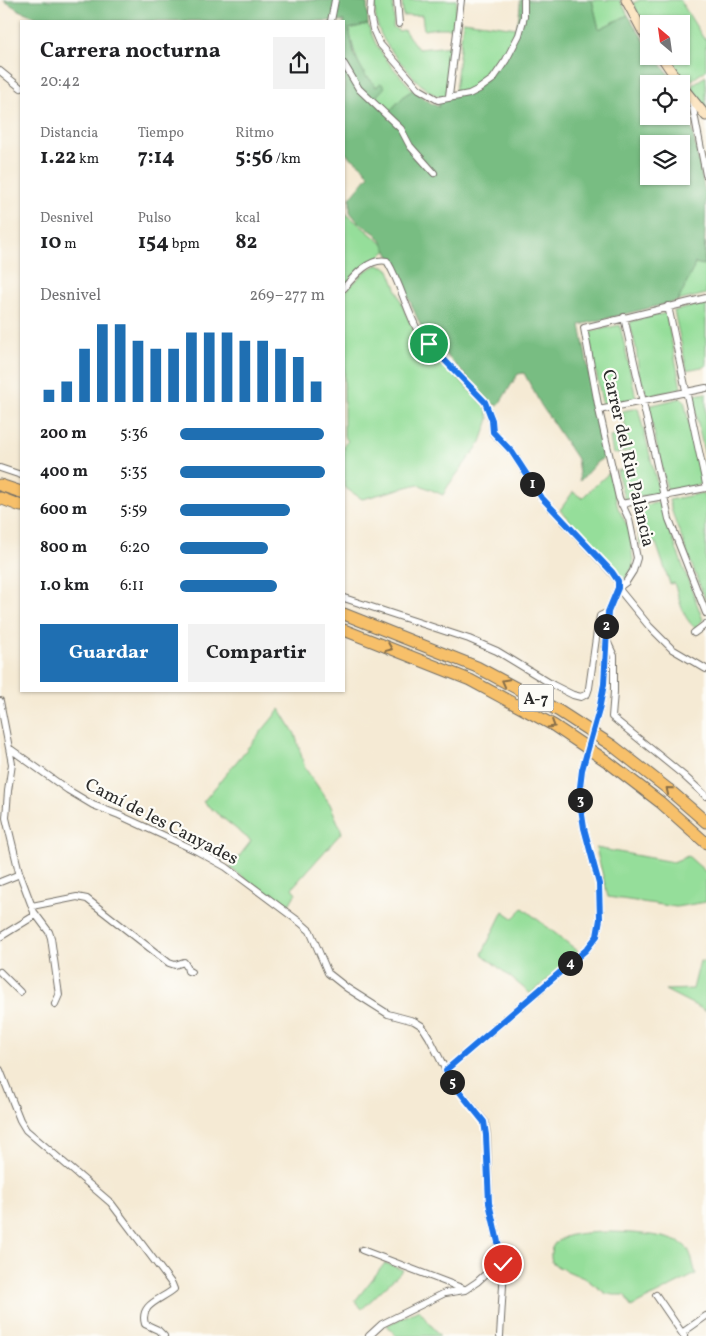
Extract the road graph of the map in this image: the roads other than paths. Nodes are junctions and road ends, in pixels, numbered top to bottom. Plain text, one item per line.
1 (335, 0) edge
2 (371, 0) edge
3 (396, 0) edge
4 (461, 0) edge
5 (524, 0) edge
6 (628, 0) edge
7 (331, 20) edge
8 (399, 24) dead end
9 (640, 26) edge
10 (345, 66) edge
11 (0, 71) edge
12 (20, 87) edge
13 (449, 96) junction
14 (691, 98) joint
15 (706, 116) edge
16 (434, 173) dead end
17 (706, 175) edge
18 (345, 287) edge
19 (706, 298) edge
20 (668, 306) junction
21 (624, 317) junction
22 (706, 388) edge
23 (686, 392) junction
24 (642, 402) junction
25 (600, 410) junction
26 (0, 468) edge
27 (20, 475) edge
28 (706, 484) edge
29 (0, 485) edge
30 (706, 488) edge
31 (20, 492) edge
32 (664, 496) junction
33 (0, 498) edge
34 (621, 504) junction
35 (20, 506) edge
36 (618, 588) junction
37 (345, 598) edge
38 (608, 612) junction
39 (706, 613) edge
40 (345, 614) edge
41 (706, 624) edge
42 (345, 630) edge
43 (694, 633) dead end
44 (606, 639) junction
45 (706, 669) edge
46 (0, 701) edge
47 (9, 748) junction
48 (706, 796) edge
49 (3, 819) edge
50 (706, 822) edge
51 (706, 843) edge
52 (20, 874) junction
53 (0, 882) edge
54 (33, 909) junction
55 (0, 937) edge
56 (0, 972) edge
57 (191, 972) dead end
58 (20, 992) dead end
59 (55, 1004) dead end
60 (0, 1070) edge
61 (446, 1070) junction
62 (362, 1250) dead end
63 (501, 1260) junction
64 (465, 1290) junction
65 (656, 1295) dead end
66 (706, 1316) edge
67 (683, 1334) edge
68 (164, 1336) edge
69 (369, 1336) edge
70 (500, 1336) edge

1 - 7 street
2 - 13 street
3 - 8 street
4 - 13 street
5 - 13 street
6 - 9 street
10 - 16 street
11 - 12 street
14 - 15 street
14 - 17 street
18 - 36 street
19 - 20 street
20 - 21 street
20 - 23 street
21 - 24 street
21 - 25 street, Carrer del Riu Palància
22 - 23 street
23 - 24 street
23 - 28 street
24 - 25 street
24 - 32 street
25 - 34 street, Carrer del Riu Palància
26 - 27 street
29 - 31 highway
30 - 32 street
32 - 34 street
32 - 39 street
33 - 35 highway
34 - 36 street, Carrer del Riu Palància
36 - 38 street, Carrer del Riu Palància
36 - 45 street
37 - 38 street
38 - 44 street
50 -> 40 highway, A-7
41 - 43 street
42 -> 51 highway, A-7
44 - 48 street
44 - 61 street, bridge
46 - 47 street
47 - 49 street
47 - 61 street, Camí de les Canyades
49 - 52 street
52 - 53 street
52 - 54 street
54 - 55 street
54 - 57 street
54 - 59 street
56 - 58 street
60 - 68 street
61 - 63 street, Camí de les Canyades
62 - 64 street
63 - 64 street
63 - 70 street, Camí de les Canyades
64 - 69 street
65 - 67 street
66 - 67 street

